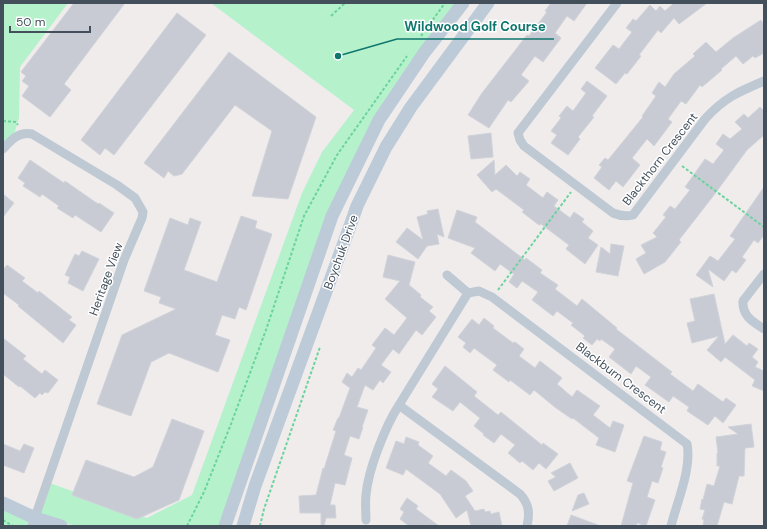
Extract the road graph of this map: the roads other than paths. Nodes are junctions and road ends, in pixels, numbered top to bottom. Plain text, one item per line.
1 (462, 3) edge
2 (488, 3) edge
3 (617, 3) edge
4 (764, 81) edge
5 (3, 149) edge
6 (764, 274) edge
7 (448, 275) dead end
8 (468, 293) junction
9 (764, 329) edge
10 (399, 406) junction
11 (3, 503) edge
12 (366, 520) dead end
13 (33, 522) edge
14 (224, 524) edge
15 (61, 526) edge
16 (243, 526) edge
17 (527, 526) edge
18 (671, 526) edge

1 - 14 main road, Boychuk Drive
2 - 16 main road, Boychuk Drive
3 - 4 street, Blackthorn Crescent
5 - 13 street, Heritage View
6 - 9 street
7 - 8 street
8 - 10 street
8 - 18 street, Blackburn Crescent
10 - 12 street
10 - 17 street
11 - 13 main road
13 - 15 main road

